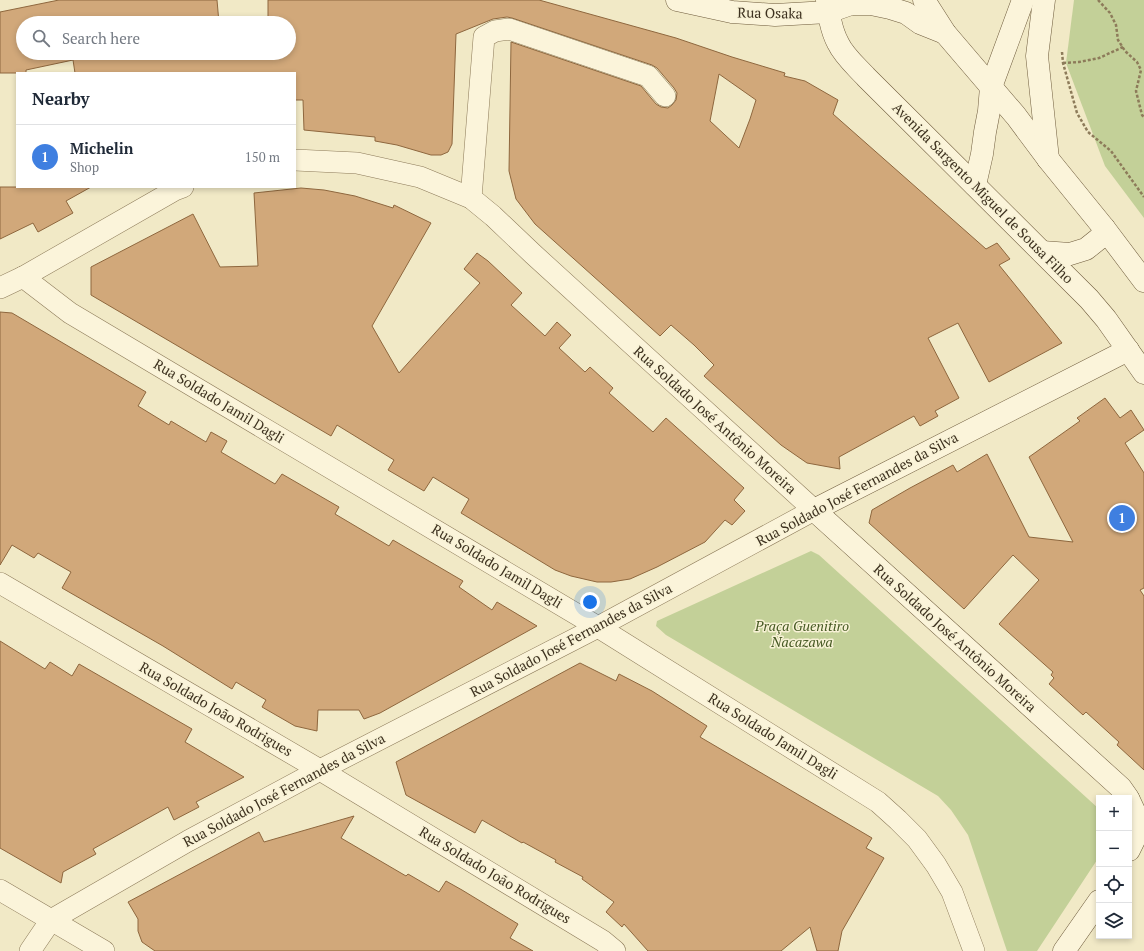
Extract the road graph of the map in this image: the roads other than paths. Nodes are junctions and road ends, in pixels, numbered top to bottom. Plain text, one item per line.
1 (677, 0) edge
2 (924, 0) edge
3 (1023, 0) edge
4 (1044, 0) edge
5 (828, 6) edge
6 (945, 33) junction
7 (991, 87) junction
8 (665, 96) dead end
9 (1048, 159) junction
10 (296, 160) edge
11 (975, 185) junction
12 (180, 188) edge
13 (471, 198) junction
14 (1104, 228) junction
15 (1042, 252) junction
16 (23, 277) junction
17 (1144, 281) edge
18 (0, 288) edge
19 (1136, 352) edge
20 (1144, 373) edge
21 (814, 510) junction
22 (0, 583) edge
23 (598, 627) junction
24 (320, 770) junction
25 (1125, 795) edge
26 (1132, 807) edge
27 (1133, 843) edge
28 (0, 890) edge
29 (1098, 903) edge
30 (51, 920) junction
31 (30, 951) edge
32 (104, 951) edge
33 (615, 951) edge
34 (974, 951) edge
35 (1064, 951) edge

1 - 5 main road, Rua Osaka
2 - 6 main road
3 - 7 main road
4 - 9 main road
5 - 6 main road, Rua Osaka
5 - 11 main road, Avenida Sargento Miguel de Sousa Filho
6 - 7 main road
7 - 9 main road
7 - 11 main road
8 - 13 street
9 - 14 main road
10 - 13 street, Rua Soldado José Antônio Moreira
11 - 15 main road, Avenida Sargento Miguel de Sousa Filho
12 - 16 street
13 - 21 street, Rua Soldado José Antônio Moreira
14 - 15 main road
14 - 17 main road
15 - 19 main road, Avenida Sargento Miguel de Sousa Filho
16 - 18 street
16 - 23 street, Rua Soldado Jamil Dagli
19 - 20 main road, Avenida Sargento Miguel de Sousa Filho
19 - 21 main road, Rua Soldado José Fernandes da Silva
21 - 23 street, Rua Soldado José Fernandes da Silva
21 - 25 main road, Rua Soldado José Antônio Moreira
22 - 24 street, Rua Soldado João Rodrigues
23 - 24 street, Rua Soldado José Fernandes da Silva
23 - 34 street, Rua Soldado Jamil Dagli
24 - 30 street, Rua Soldado José Fernandes da Silva
24 - 33 street, Rua Soldado João Rodrigues
26 - 27 main road, Rua Soldado José Antônio Moreira
28 - 30 street
29 - 35 main road
30 - 31 street, Rua Soldado José Fernandes da Silva
30 - 32 street

